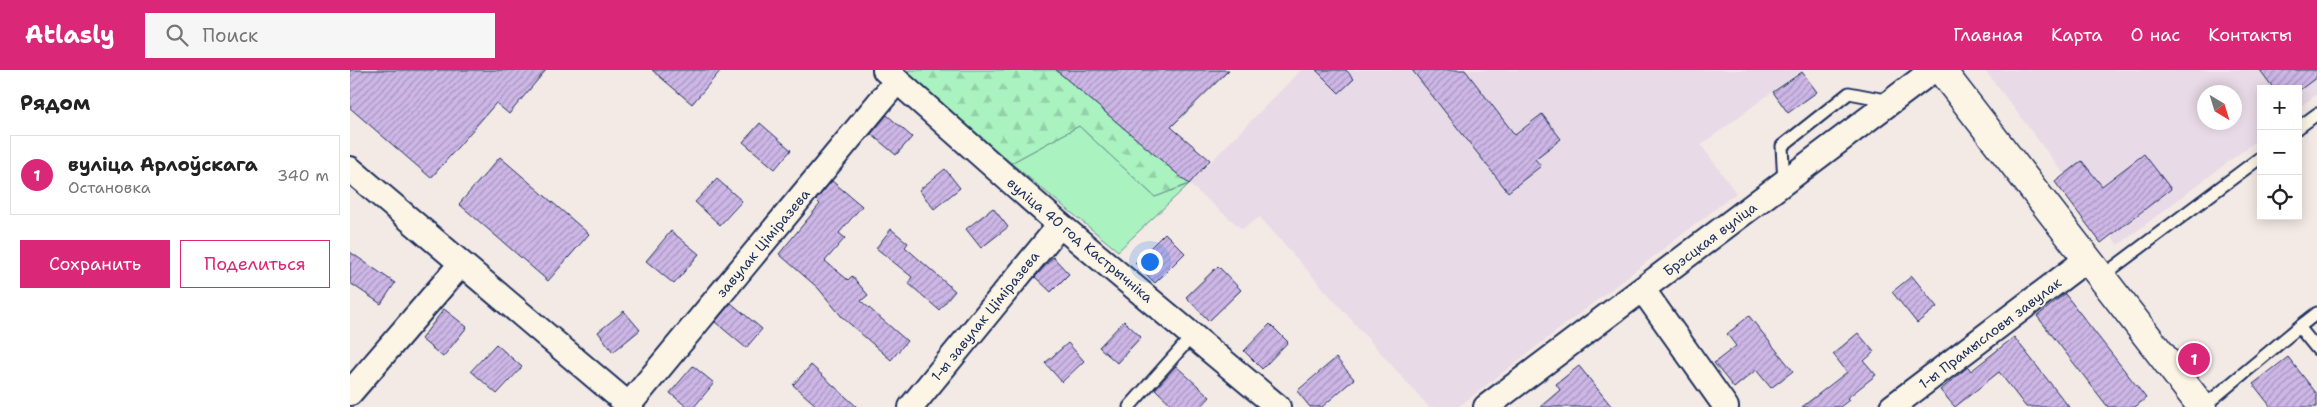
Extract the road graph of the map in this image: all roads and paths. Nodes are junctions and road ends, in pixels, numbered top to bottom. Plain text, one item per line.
1 (1933, 70) edge
2 (1941, 70) edge
3 (891, 75) edge
4 (1892, 101) junction
5 (2317, 114) edge
6 (2302, 125) edge
7 (2257, 160) edge
8 (350, 169) edge
9 (1784, 183) junction
10 (1060, 225) junction
11 (462, 264) junction
12 (2094, 268) junction
13 (1643, 290) junction
14 (2317, 313) edge
15 (2299, 327) junction
16 (1193, 336) junction
17 (2317, 349) edge
18 (350, 393) edge
19 (629, 406) edge
20 (911, 407) edge
21 (1129, 407) edge
22 (1278, 407) edge
23 (1486, 407) edge
24 (1726, 407) edge
25 (1892, 407) edge
26 (2202, 407) edge

1 - 4 street, Брэсцкая вуліца
2 - 12 street
3 - 10 street, вуліца 40 год Кастрычніка
3 - 19 street, завулак Ціміразева
4 - 9 street, Брэсцкая вуліца
4 - 9 lane
5 - 6 lane
7 - 12 lane
8 - 11 street, завулак Ціміразева
9 - 13 street, Брэсцкая вуліца
10 - 16 street, вуліца 40 год Кастрычніка
10 - 20 street, 1-ы завулак Ціміразева
11 - 18 street
11 - 19 street, завулак Ціміразева
12 - 25 street, 1-ы Прамысловы завулак
12 - 26 street
13 - 23 street, Брэсцкая вуліца
13 - 24 street
14 - 15 lane
15 - 17 lane
15 - 26 lane
16 - 21 lane
16 - 22 street, вуліца 40 год Кастрычніка

